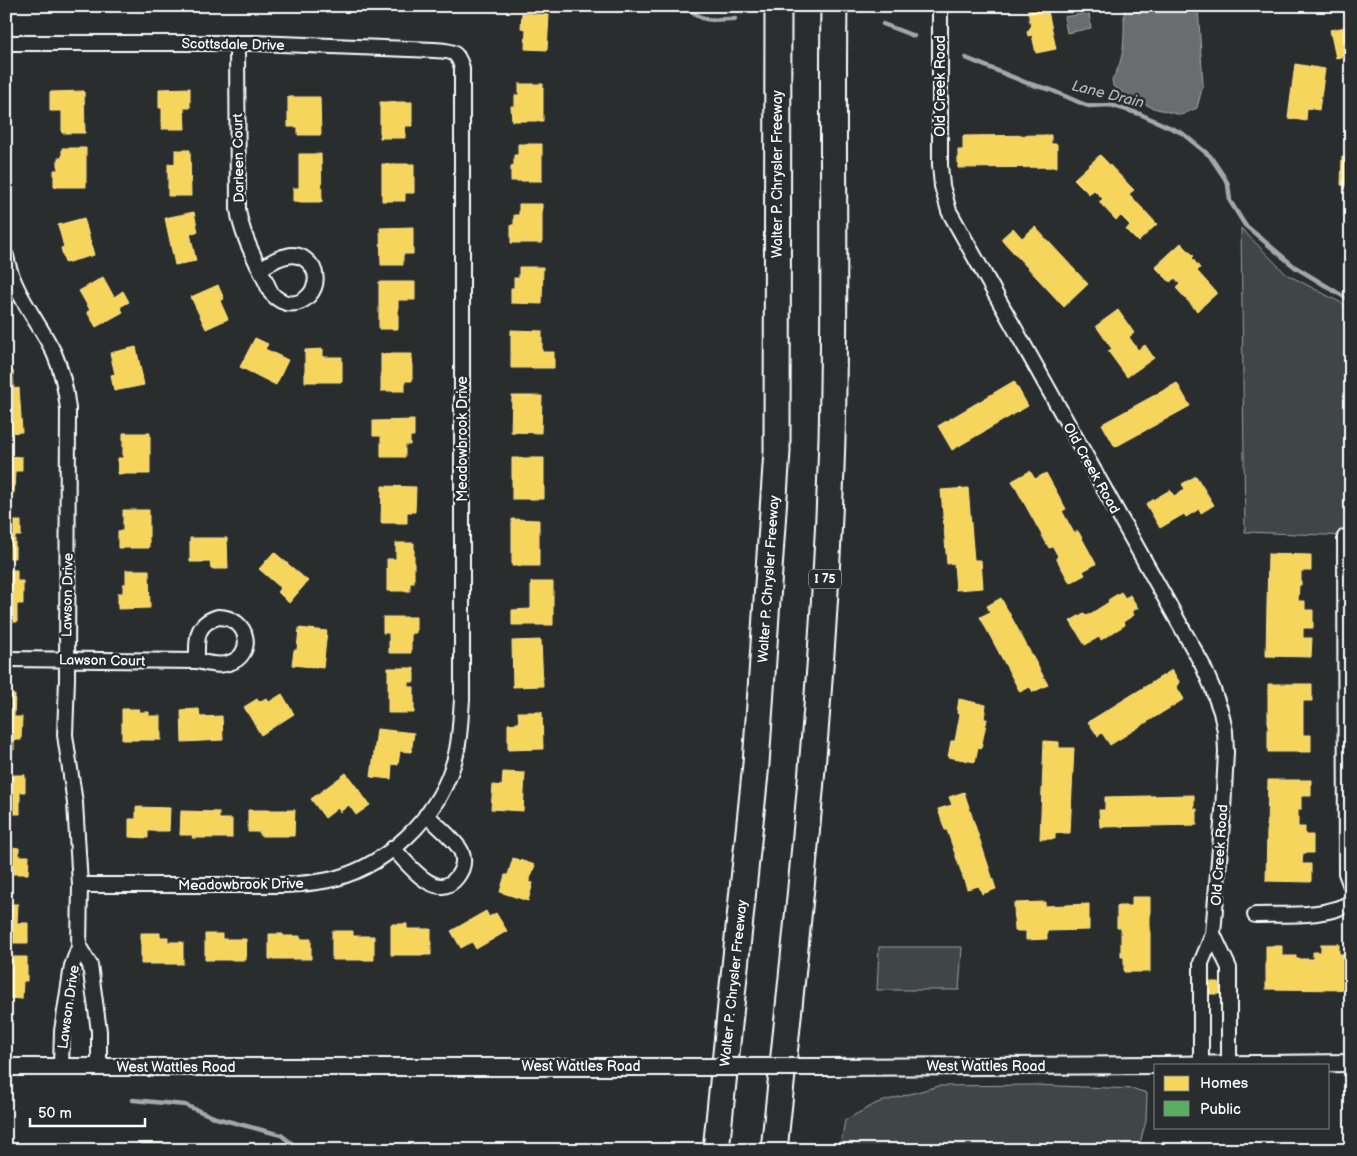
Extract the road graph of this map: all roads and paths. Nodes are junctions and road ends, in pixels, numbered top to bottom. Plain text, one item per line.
1 (778, 6) edge
2 (834, 6) edge
3 (940, 6) edge
4 (6, 43) edge
5 (237, 43) junction
6 (458, 56) joint
7 (6, 256) edge
8 (260, 269) dead end
9 (1345, 537) dead end
10 (6, 659) edge
11 (67, 659) junction
12 (197, 661) dead end
13 (426, 815) junction
14 (393, 848) junction
15 (80, 885) junction
16 (1351, 886) edge
17 (1351, 902) edge
18 (1255, 915) dead end
19 (1213, 934) junction
20 (79, 947) junction
21 (1201, 1064) edge
22 (1229, 1064) edge
23 (1351, 1064) edge
24 (1154, 1065) edge
25 (6, 1067) edge
26 (61, 1067) junction
27 (99, 1068) junction
28 (716, 1150) edge
29 (774, 1150) edge

1 - 28 highway, Walter P. Chrysler Freeway
2 - 29 highway, I 75
3 - 19 street, Old Creek Road
4 - 5 street, Scottsdale Drive
5 - 6 street, Scottsdale Drive
5 - 8 street, Darleen Court
6 - 13 street, Meadowbrook Drive
7 - 11 street, Lawson Drive
9 - 16 street
10 - 11 street, Lawson Court
11 - 12 street, Lawson Court
11 - 15 street, Lawson Drive
13 - 14 street, Meadowbrook Drive
13 - 14 street
14 - 15 street, Meadowbrook Drive
15 - 20 street, Lawson Drive
17 - 18 street
19 - 21 street, Old Creek Road
19 - 22 street, Old Creek Road
20 - 26 street, Lawson Drive
20 - 27 street, Lawson Drive
21 - 22 street, West Wattles Road
22 - 23 street, West Wattles Road
24 - 27 street, West Wattles Road, bridge
25 - 26 street, West Wattles Road
26 - 27 street, West Wattles Road

